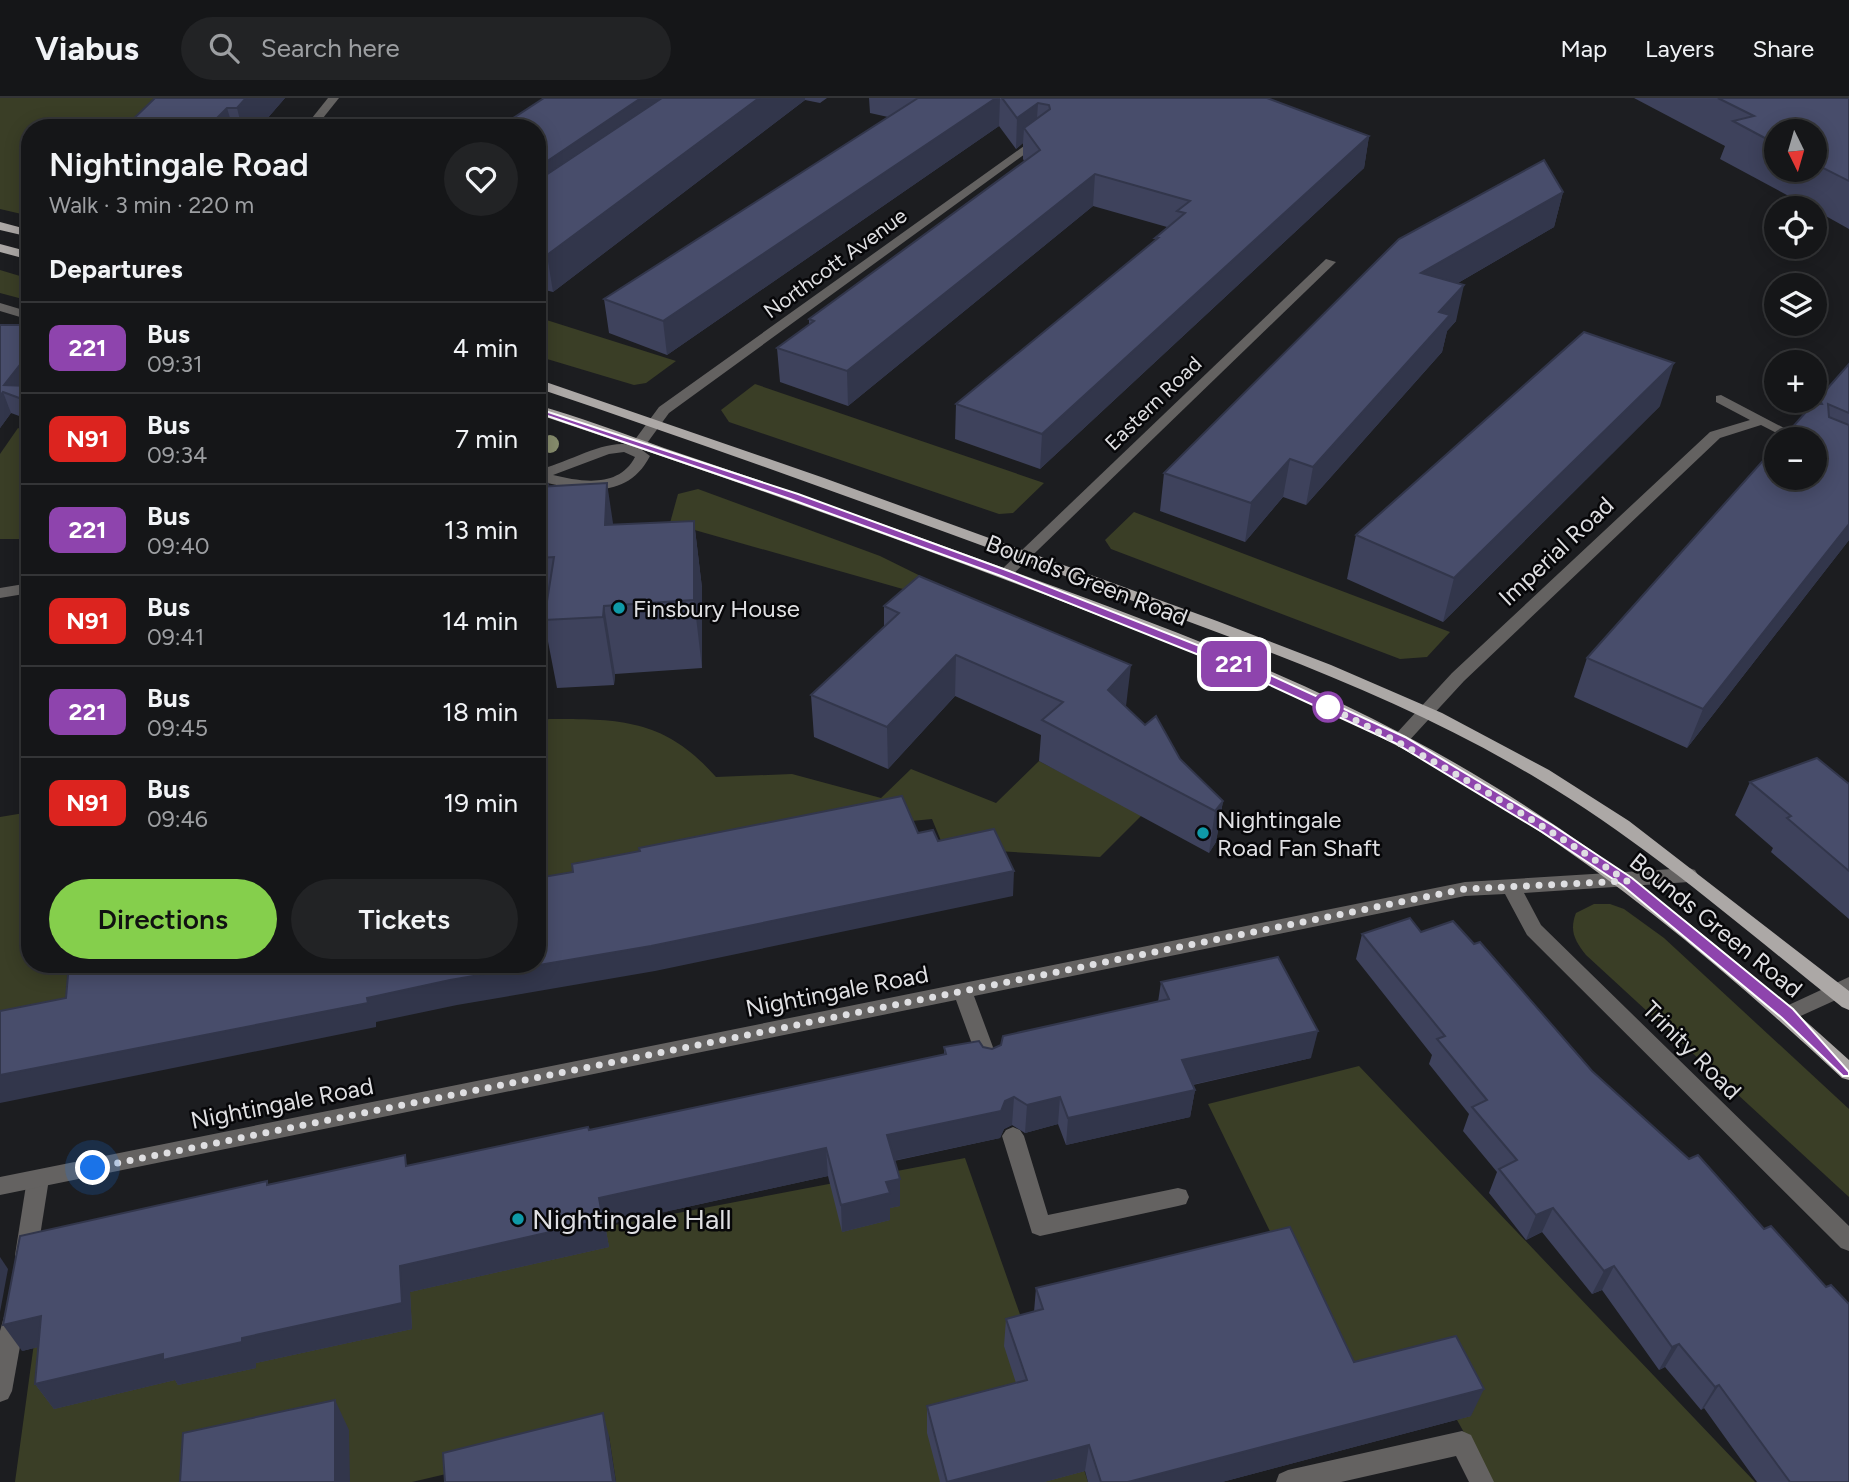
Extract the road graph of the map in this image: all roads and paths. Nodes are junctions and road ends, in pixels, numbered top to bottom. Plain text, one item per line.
1 (334, 98) edge
2 (316, 119) edge
3 (1042, 138) edge
4 (0, 226) edge
5 (21, 232) edge
6 (0, 248) edge
7 (21, 254) edge
8 (1330, 262) dead end
9 (0, 307) edge
10 (21, 313) edge
11 (546, 386) edge
12 (1721, 399) dead end
13 (546, 412) edge
14 (1760, 421) junction
15 (655, 422) junction
16 (1773, 427) edge
17 (638, 447) junction
18 (546, 472) edge
19 (546, 476) edge
20 (588, 486) junction
21 (575, 501) edge
22 (1025, 556) junction
23 (1005, 574) junction
24 (21, 590) edge
25 (0, 593) edge
26 (1424, 713) junction
27 (1400, 740) junction
28 (1689, 875) junction
29 (1627, 881) junction
30 (1511, 887) junction
31 (963, 992) junction
32 (1844, 993) edge
33 (1787, 1014) junction
34 (990, 1066) edge
35 (1849, 1072) edge
36 (1013, 1136) dead end
37 (38, 1179) junction
38 (0, 1186) edge
39 (1178, 1196) dead end
40 (1849, 1241) edge
41 (0, 1391) edge
42 (1288, 1482) edge
43 (1482, 1482) edge

1 - 2 street
3 - 15 street, Northcott Avenue
4 - 5 main road
6 - 7 main road
8 - 22 street, Eastern Road
9 - 10 street
11 - 15 main road, Bounds Green Road
12 - 14 street
13 - 17 main road, Bounds Green Road
14 - 16 street
14 - 26 street, Imperial Road
15 - 17 street
15 - 22 main road, Bounds Green Road
17 - 18 street
17 - 20 street
17 - 23 main road, Bounds Green Road
19 - 20 street
20 - 21 street
22 - 23 street, Eastern Road
22 - 26 main road, Bounds Green Road
23 - 27 main road, Bounds Green Road
24 - 25 street
26 - 27 street, Imperial Road
26 - 28 main road, Bounds Green Road
27 - 29 main road, Bounds Green Road
28 - 29 street, Nightingale Road
28 - 32 main road, Bounds Green Road
29 - 30 street, Nightingale Road
29 - 33 main road, Bounds Green Road
30 - 31 street, Nightingale Road
30 - 40 street, Trinity Road
31 - 34 street
31 - 37 street, Nightingale Road
32 - 33 street
33 - 35 main road, Bounds Green Road
36 - 39 street
37 - 38 street, Nightingale Road
37 - 41 street
42 - 43 street

